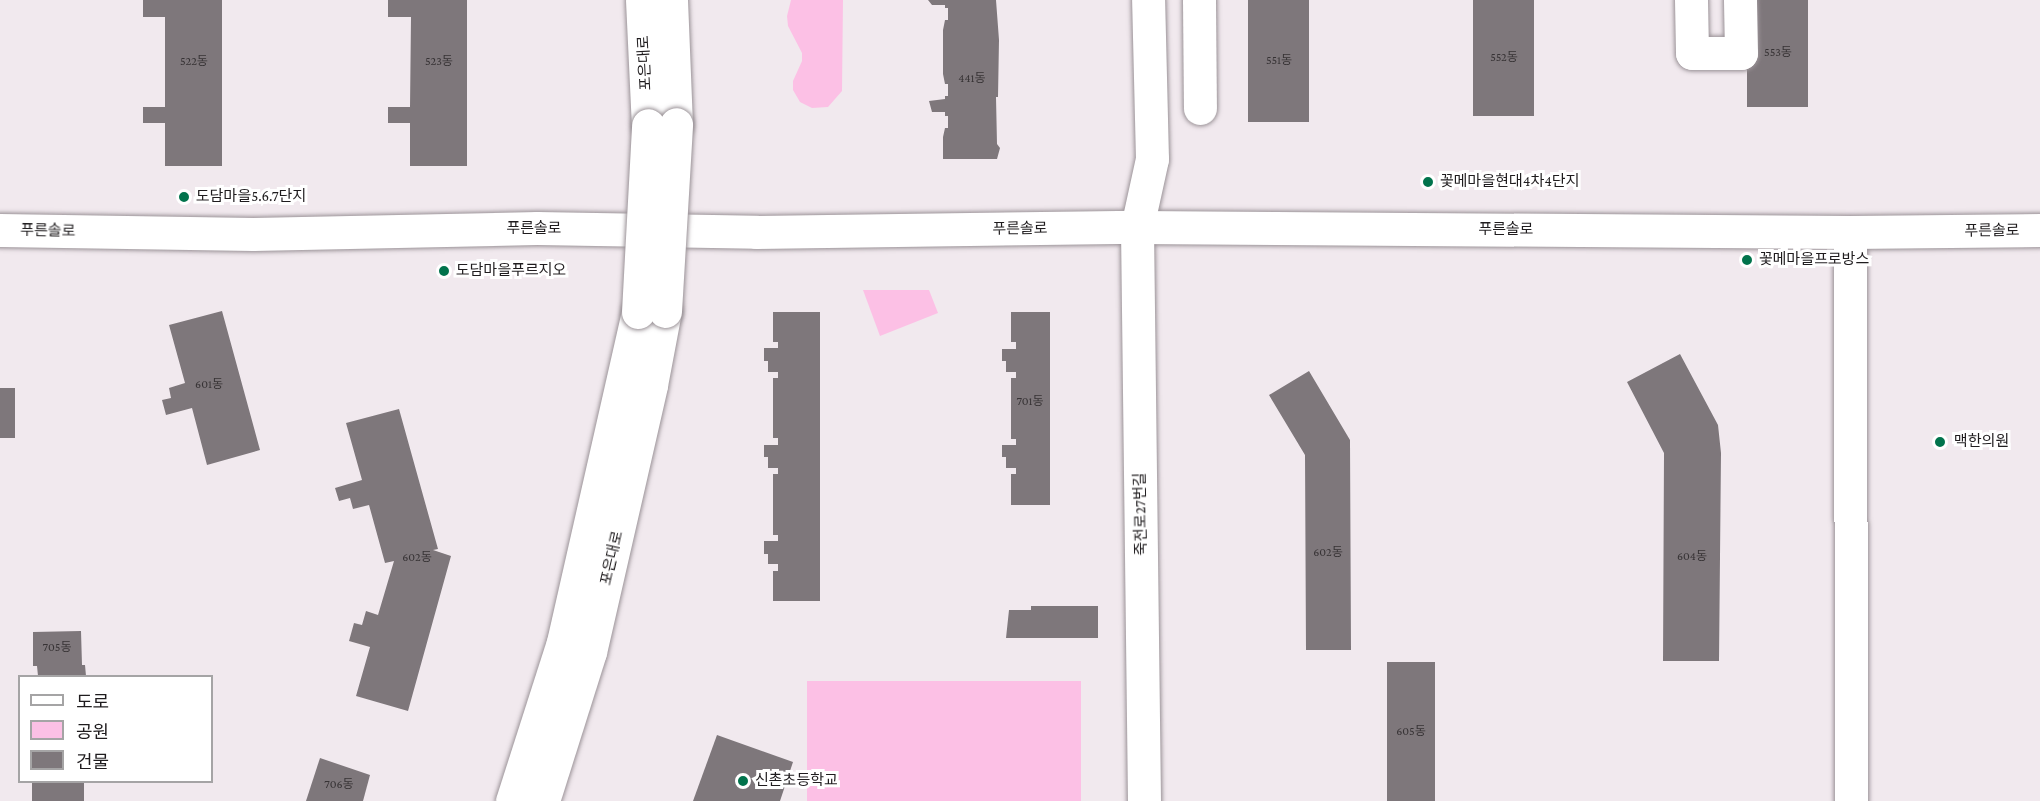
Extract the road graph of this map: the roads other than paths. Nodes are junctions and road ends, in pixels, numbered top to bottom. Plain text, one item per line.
1 (642, 0) edge
2 (671, 0) edge
3 (1148, 0) edge
4 (1199, 0) edge
5 (1691, 0) edge
6 (1740, 0) edge
7 (1200, 108) dead end
8 (662, 125) junction
9 (1137, 228) junction
10 (0, 230) edge
11 (2040, 230) edge
12 (1850, 232) junction
13 (651, 311) junction
14 (512, 801) edge
15 (543, 801) edge
16 (1144, 801) edge
17 (1851, 801) edge

1 - 8 main road, 포은대로
2 - 8 main road, 포은대로
3 - 9 main road, 죽전로27번길
4 - 7 main road
5 - 6 main road
8 - 13 main road, bridge
9 - 10 main road, 푸른솔로
9 - 12 main road, 푸른솔로
9 - 16 main road, 죽전로27번길
11 - 12 main road, 푸른솔로
12 - 17 main road
13 - 14 main road, 포은대로
13 - 15 main road, 포은대로

